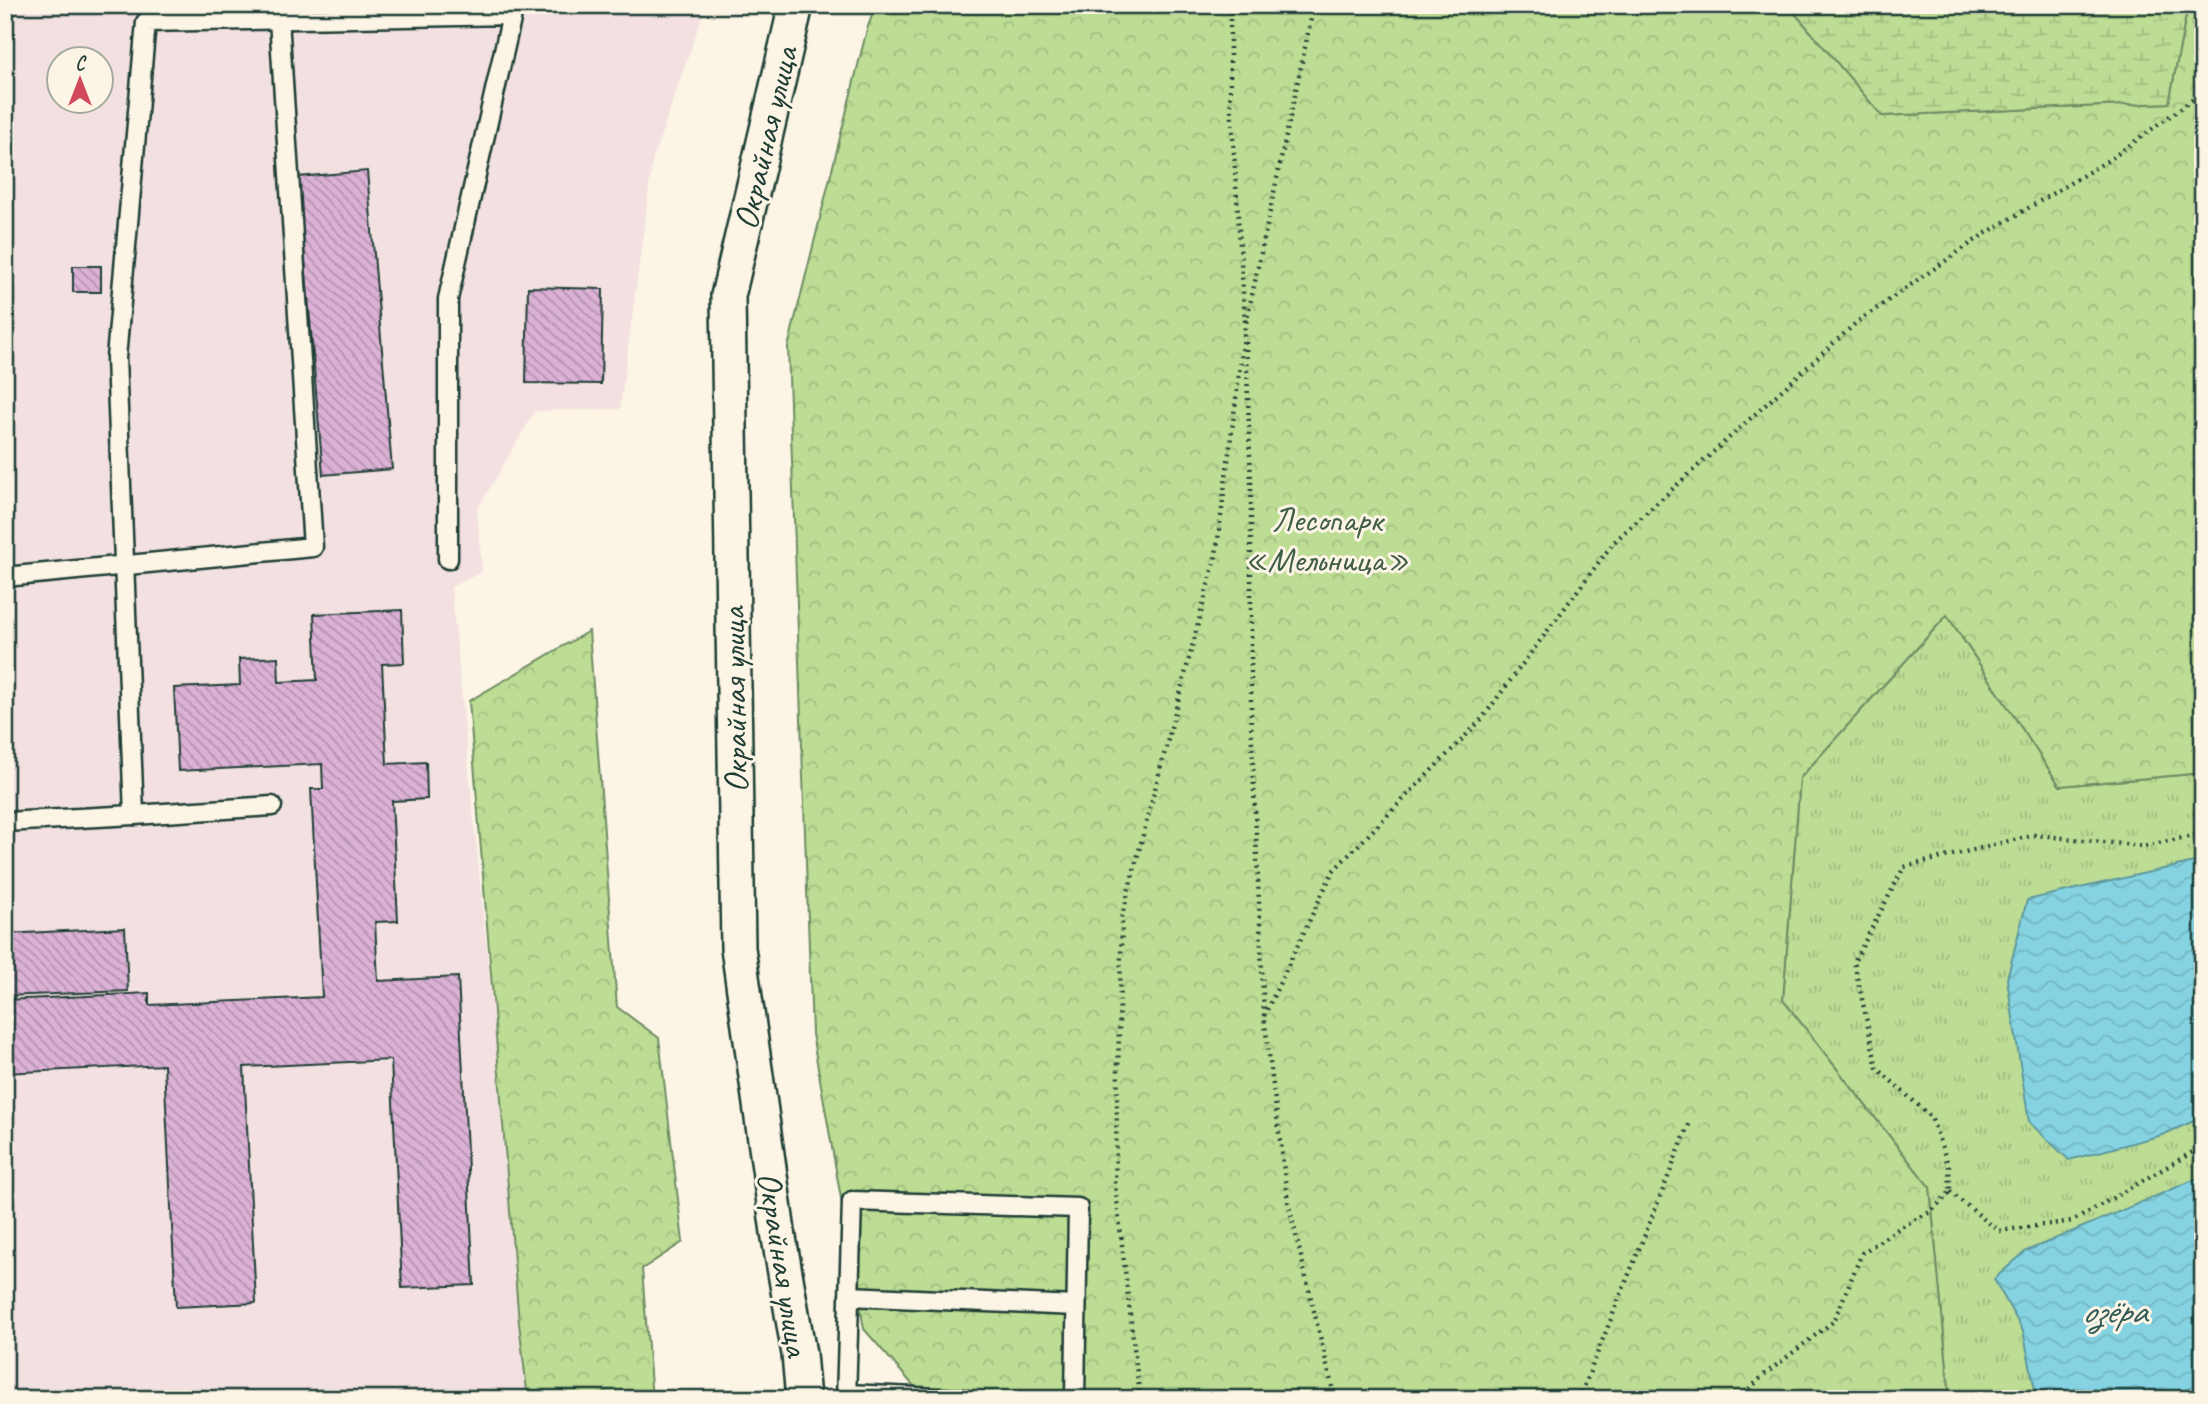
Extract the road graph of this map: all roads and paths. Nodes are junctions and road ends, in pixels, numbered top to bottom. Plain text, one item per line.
1 (796, 5) edge
2 (1230, 5) edge
3 (1314, 5) edge
4 (279, 19) junction
5 (2203, 92) edge
6 (1245, 328) junction
7 (449, 559) dead end
8 (124, 566) junction
9 (5, 577) edge
10 (272, 807) dead end
11 (134, 815) junction
12 (5, 822) edge
13 (2203, 834) edge
14 (1264, 1016) junction
15 (1690, 1122) dead end
16 (2203, 1146) edge
17 (1950, 1192) junction
18 (849, 1296) junction
19 (1076, 1306) junction
20 (846, 1396) edge
21 (803, 1399) edge
22 (963, 1399) edge
23 (1075, 1399) edge
24 (1140, 1399) edge
25 (1335, 1399) edge
26 (1579, 1399) edge
27 (1739, 1399) edge

1 - 21 street, Окрайная улица
2 - 6 path
3 - 6 path
4 - 7 lane
4 - 8 lane
4 - 8 lane
5 - 14 path
6 - 14 path
6 - 24 path
8 - 9 lane
8 - 11 lane
10 - 11 lane
11 - 12 lane
13 - 17 path
14 - 25 path
15 - 26 path
16 - 17 path
17 - 27 path
18 - 19 lane
18 - 19 lane
18 - 20 lane
19 - 23 lane
20 - 22 lane

